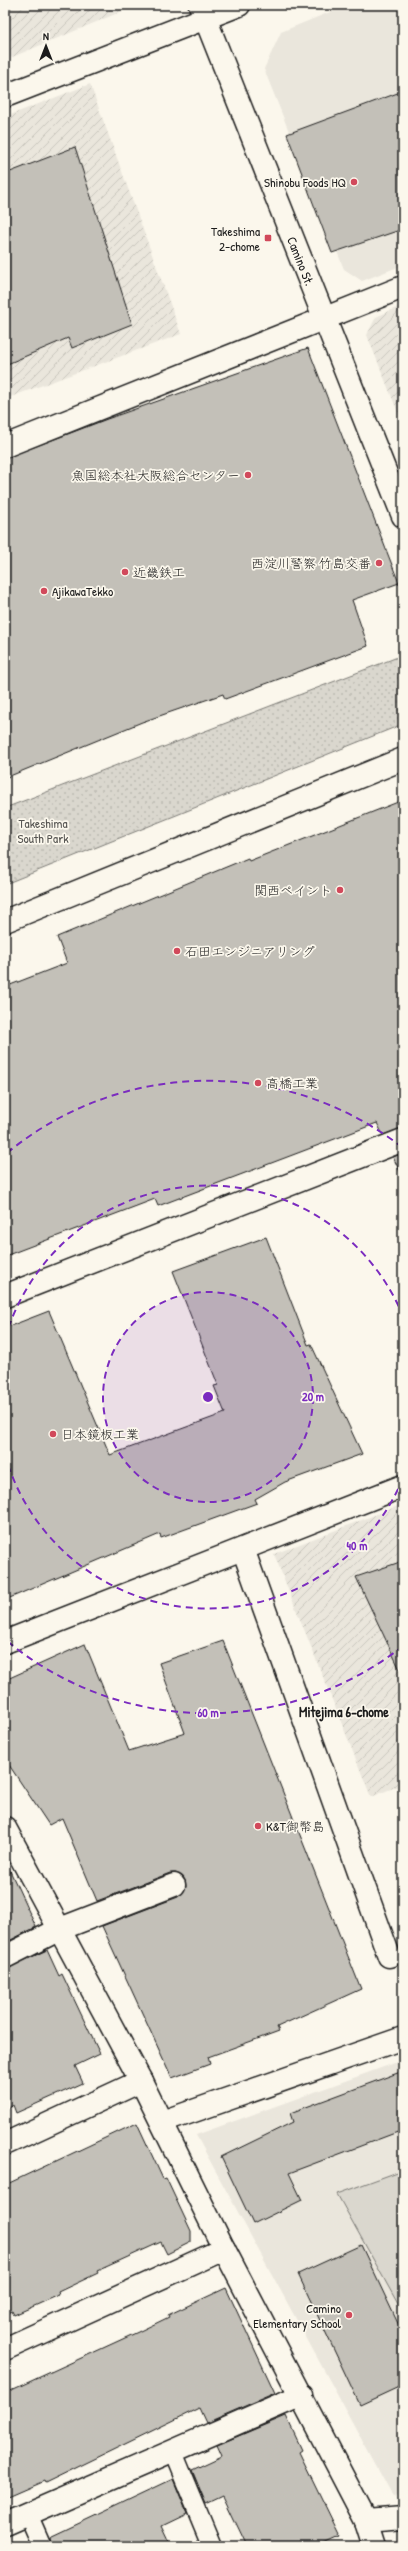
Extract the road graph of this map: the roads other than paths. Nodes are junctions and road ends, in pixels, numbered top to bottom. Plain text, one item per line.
1 (239, 5) edge
2 (202, 12) edge
3 (5, 96) edge
4 (403, 287) edge
5 (324, 318) junction
6 (5, 446) edge
7 (403, 516) edge
8 (403, 760) edge
9 (5, 921) edge
10 (403, 1140) edge
11 (5, 1296) edge
12 (403, 1486) edge
13 (242, 1549) junction
14 (5, 1642) edge
15 (5, 1828) edge
16 (174, 1885) dead end
17 (60, 1929) junction
18 (5, 1956) edge
19 (389, 1956) dead end
20 (403, 2038) edge
21 (141, 2081) junction
22 (162, 2122) junction
23 (5, 2144) edge
24 (224, 2249) junction
25 (5, 2349) edge
26 (302, 2395) junction
27 (172, 2452) junction
28 (28, 2514) junction
29 (403, 2518) edge
30 (366, 2521) junction
31 (5, 2524) edge
32 (42, 2546) edge
33 (212, 2546) edge
34 (374, 2546) edge

1 - 2 street
2 - 3 street
2 - 5 street, Camino St.
4 - 5 street
5 - 6 street
5 - 7 street, Camino St.
8 - 9 street
10 - 11 street
12 - 13 street
13 - 14 street
13 - 19 street
15 - 17 street
16 - 17 street
17 - 18 street
17 - 21 street
20 - 22 street
21 - 22 street
21 - 23 street
22 - 24 street
24 - 25 street
24 - 26 street
26 - 27 street
26 - 30 street
27 - 28 street
27 - 33 lane
28 - 31 street
28 - 32 lane
29 - 30 street
30 - 34 street

